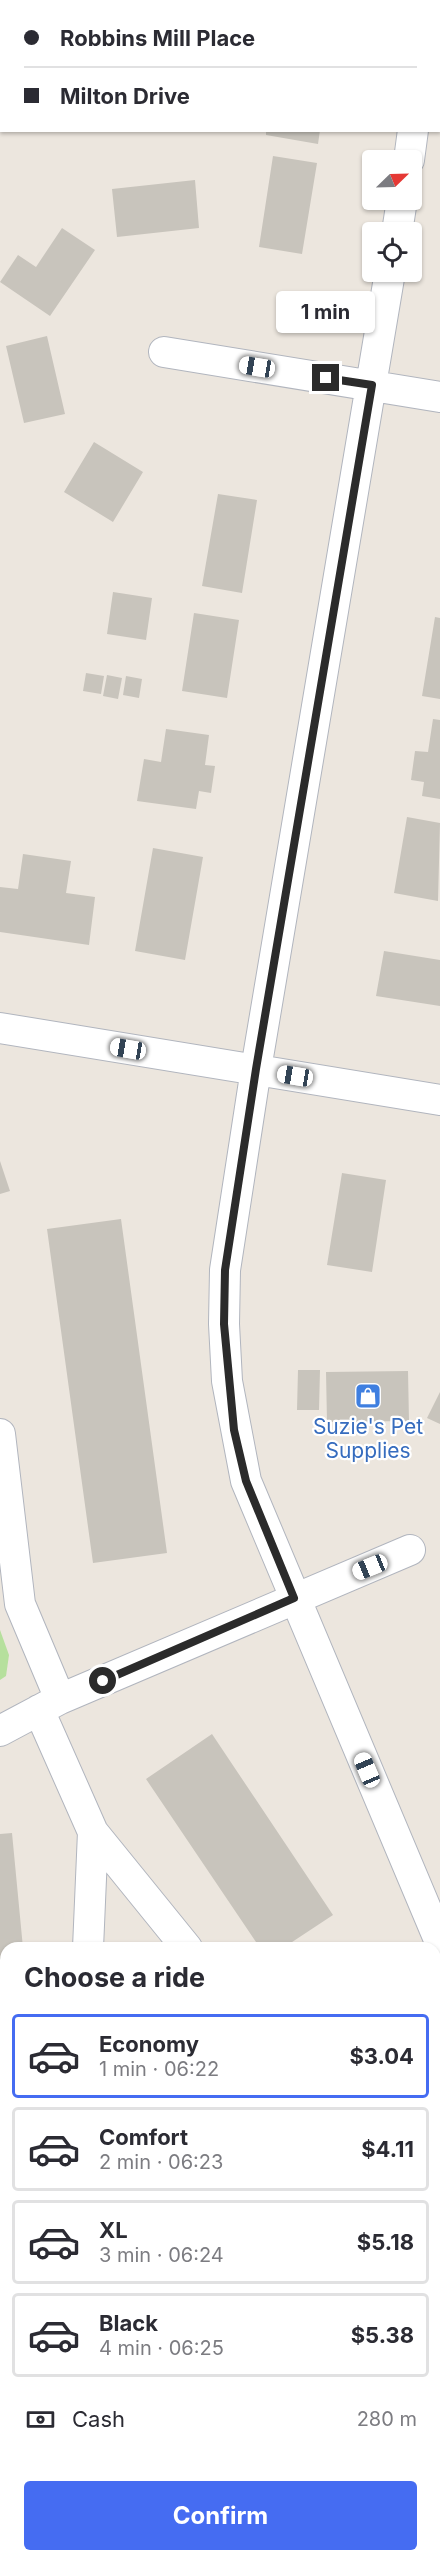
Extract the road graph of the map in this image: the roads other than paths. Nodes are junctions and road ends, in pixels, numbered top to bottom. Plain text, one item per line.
1 (414, 132) edge
2 (411, 150) edge
3 (388, 282) edge
4 (164, 352) dead end
5 (372, 385) junction
6 (440, 397) edge
7 (0, 1028) edge
8 (256, 1069) junction
9 (440, 1100) edge
10 (0, 1434) edge
11 (410, 1550) dead end
12 (294, 1598) junction
13 (49, 1705) junction
14 (0, 1731) edge
15 (93, 1832) junction
16 (88, 1942) edge
17 (182, 1942) edge
18 (440, 1942) edge

1 - 2 street
3 - 5 street
4 - 5 street
5 - 6 street
5 - 8 street
7 - 8 street
8 - 9 street
8 - 12 street
10 - 13 street
11 - 12 street
12 - 13 street
12 - 18 street
13 - 14 street
13 - 15 street
15 - 16 street
15 - 17 street

